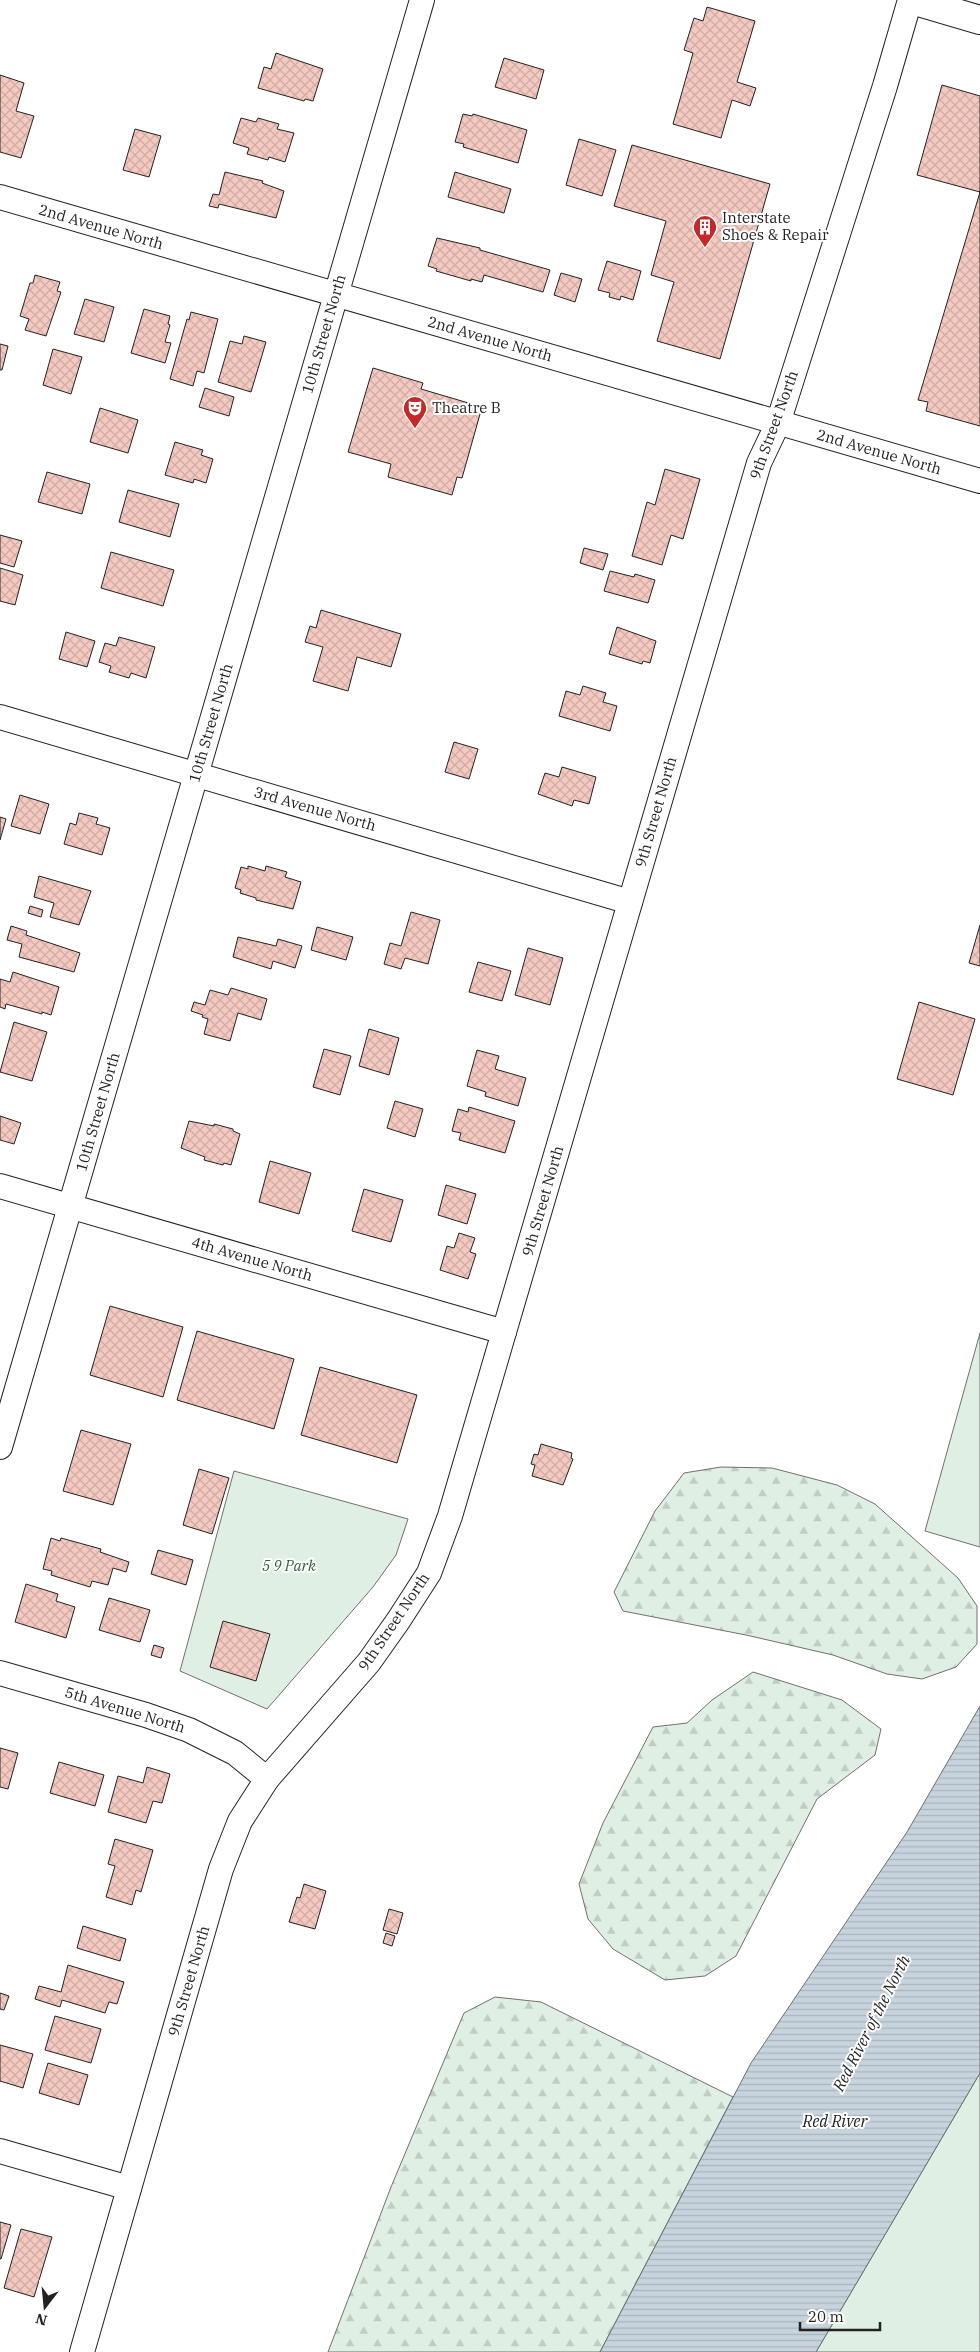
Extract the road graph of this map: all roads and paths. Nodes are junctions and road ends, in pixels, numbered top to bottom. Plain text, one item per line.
1 (422, 0) edge
2 (911, 0) edge
3 (980, 20) edge
4 (0, 198) edge
5 (336, 294) junction
6 (778, 423) junction
7 (980, 481) edge
8 (0, 717) edge
9 (196, 775) junction
10 (630, 902) junction
11 (0, 1186) edge
12 (70, 1206) junction
13 (504, 1332) junction
14 (0, 1446) edge
15 (0, 1673) edge
16 (267, 1779) junction
17 (0, 2150) edge
18 (129, 2188) junction
19 (82, 2352) edge

1 - 5 street, 10th Street North
2 - 3 main road
2 - 6 street, 9th Street North
4 - 5 street, 2nd Avenue North
5 - 6 street, 2nd Avenue North
5 - 9 street, 10th Street North
6 - 7 street, 2nd Avenue North
6 - 10 street, 9th Street North
8 - 9 street, 3rd Avenue North
9 - 10 street, 3rd Avenue North
9 - 12 street, 10th Street North
10 - 13 street, 9th Street North
11 - 12 street, 4th Avenue North
12 - 13 street, 4th Avenue North
12 - 14 street, 10th Street North
13 - 16 street, 9th Street North
15 - 16 street, 5th Avenue North
16 - 18 street, 9th Street North
17 - 18 street
18 - 19 street, 9th Street North

